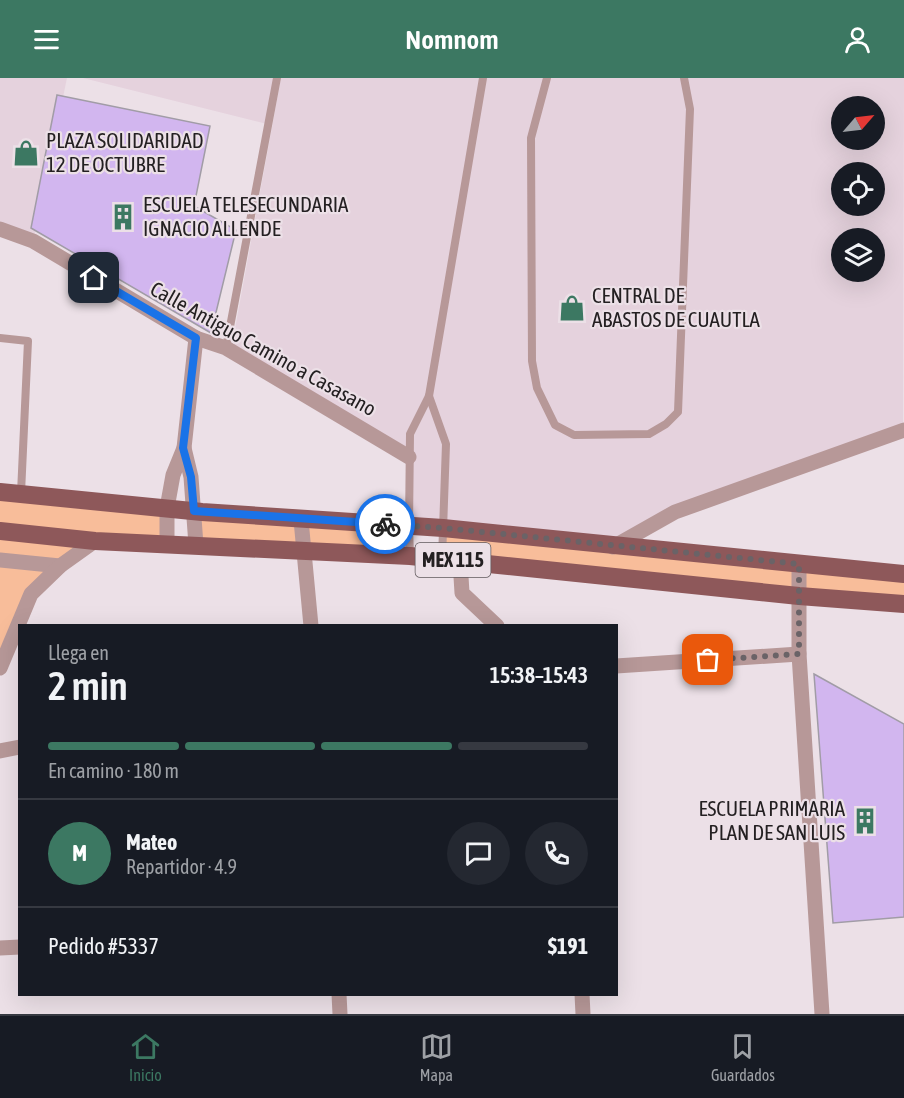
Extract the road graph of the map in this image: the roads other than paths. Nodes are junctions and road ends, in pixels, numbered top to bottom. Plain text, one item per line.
1 (277, 78) edge
2 (483, 78) edge
3 (547, 78) edge
4 (684, 78) edge
5 (0, 229) edge
6 (0, 338) edge
7 (196, 338) junction
8 (226, 348) junction
9 (429, 396) junction
10 (904, 430) edge
11 (183, 448) junction
12 (409, 457) junction
13 (0, 492) edge
14 (21, 494) junction
15 (166, 508) junction
16 (194, 511) junction
17 (301, 519) junction
18 (408, 526) junction
19 (443, 528) junction
20 (0, 531) edge
21 (95, 541) junction
22 (167, 543) junction
23 (196, 545) junction
24 (613, 547) junction
25 (305, 552) junction
26 (411, 556) junction
27 (0, 560) edge
28 (451, 560) junction
29 (799, 564) junction
30 (60, 566) junction
31 (904, 574) edge
32 (799, 596) junction
33 (904, 604) edge
34 (18, 624) edge
35 (311, 624) edge
36 (495, 624) edge
37 (18, 625) edge
38 (799, 654) junction
39 (618, 666) edge
40 (0, 668) edge
41 (18, 747) edge
42 (0, 751) edge
43 (18, 947) edge
44 (0, 948) edge
45 (339, 996) edge
46 (582, 996) edge
47 (340, 1014) edge
48 (583, 1014) edge
49 (822, 1014) edge

1 - 8 lane
2 - 9 lane
3 - 4 lane
5 - 7 street, Calle Antiguo Camino a Casasano
6 - 14 lane
7 - 8 street, Calle Antiguo Camino a Casasano
7 - 11 street
8 - 12 street, Calle Antiguo Camino a Casasano
9 - 12 lane
9 - 19 lane
10 - 24 street
11 - 15 street
11 - 16 street
12 - 18 lane
13 - 14 main road, MEX 115
14 - 15 main road, MEX 115
15 - 16 main road, MEX 115
15 - 22 street
16 - 17 main road, MEX 115
16 - 23 street
17 - 18 main road, MEX 115
17 - 25 street
18 - 19 main road, MEX 115
18 - 26 lane
19 - 24 main road, MEX 115
19 - 28 lane
20 - 21 main road, MEX 115
21 - 22 main road, MEX 115
21 - 30 street
22 - 23 main road, MEX 115
23 - 25 main road, MEX 115
24 - 29 main road, MEX 115
25 - 26 main road, MEX 115
25 - 35 street
26 - 28 main road, MEX 115
27 - 30 street
28 - 32 main road, MEX 115
28 - 36 street
29 - 31 main road, MEX 115
29 - 32 street
30 - 34 street
32 - 33 main road, MEX 115
32 - 38 street
37 - 40 street
38 - 39 street
38 - 49 street
41 - 42 street
43 - 44 street
45 - 47 street
46 - 48 street

